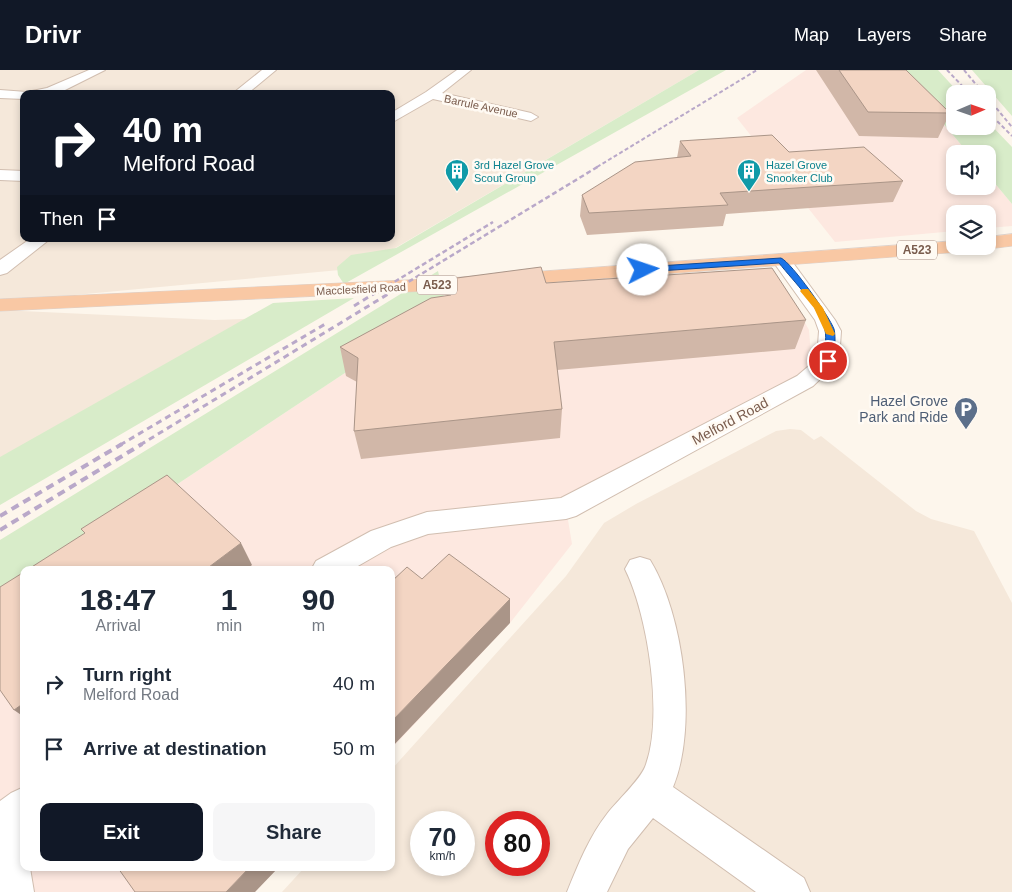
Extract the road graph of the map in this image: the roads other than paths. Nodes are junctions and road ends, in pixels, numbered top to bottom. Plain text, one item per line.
1 (99, 70) edge
2 (270, 70) edge
3 (465, 70) edge
4 (53, 90) edge
5 (243, 90) edge
6 (0, 94) edge
7 (20, 94) edge
8 (431, 95) junction
9 (395, 116) edge
10 (531, 117) dead end
11 (0, 175) edge
12 (20, 176) edge
13 (1012, 240) edge
14 (37, 242) edge
15 (996, 242) edge
16 (946, 247) edge
17 (781, 260) junction
18 (0, 269) edge
19 (0, 305) edge
20 (333, 566) edge
21 (640, 569) dead end
22 (648, 792) junction
23 (8, 817) edge
24 (14, 892) edge
25 (587, 892) edge
26 (790, 892) edge

1 - 4 street
2 - 5 street
3 - 8 street
6 - 7 street
8 - 9 street
8 - 10 street, Barrule Avenue
11 - 12 street
13 - 15 highway
14 - 18 street
16 - 17 highway, Macclesfield Road / A523
17 - 19 highway, Macclesfield Road / A523
17 - 20 street, Melford Road
21 - 22 street
22 - 25 street
22 - 26 street
23 - 24 street

